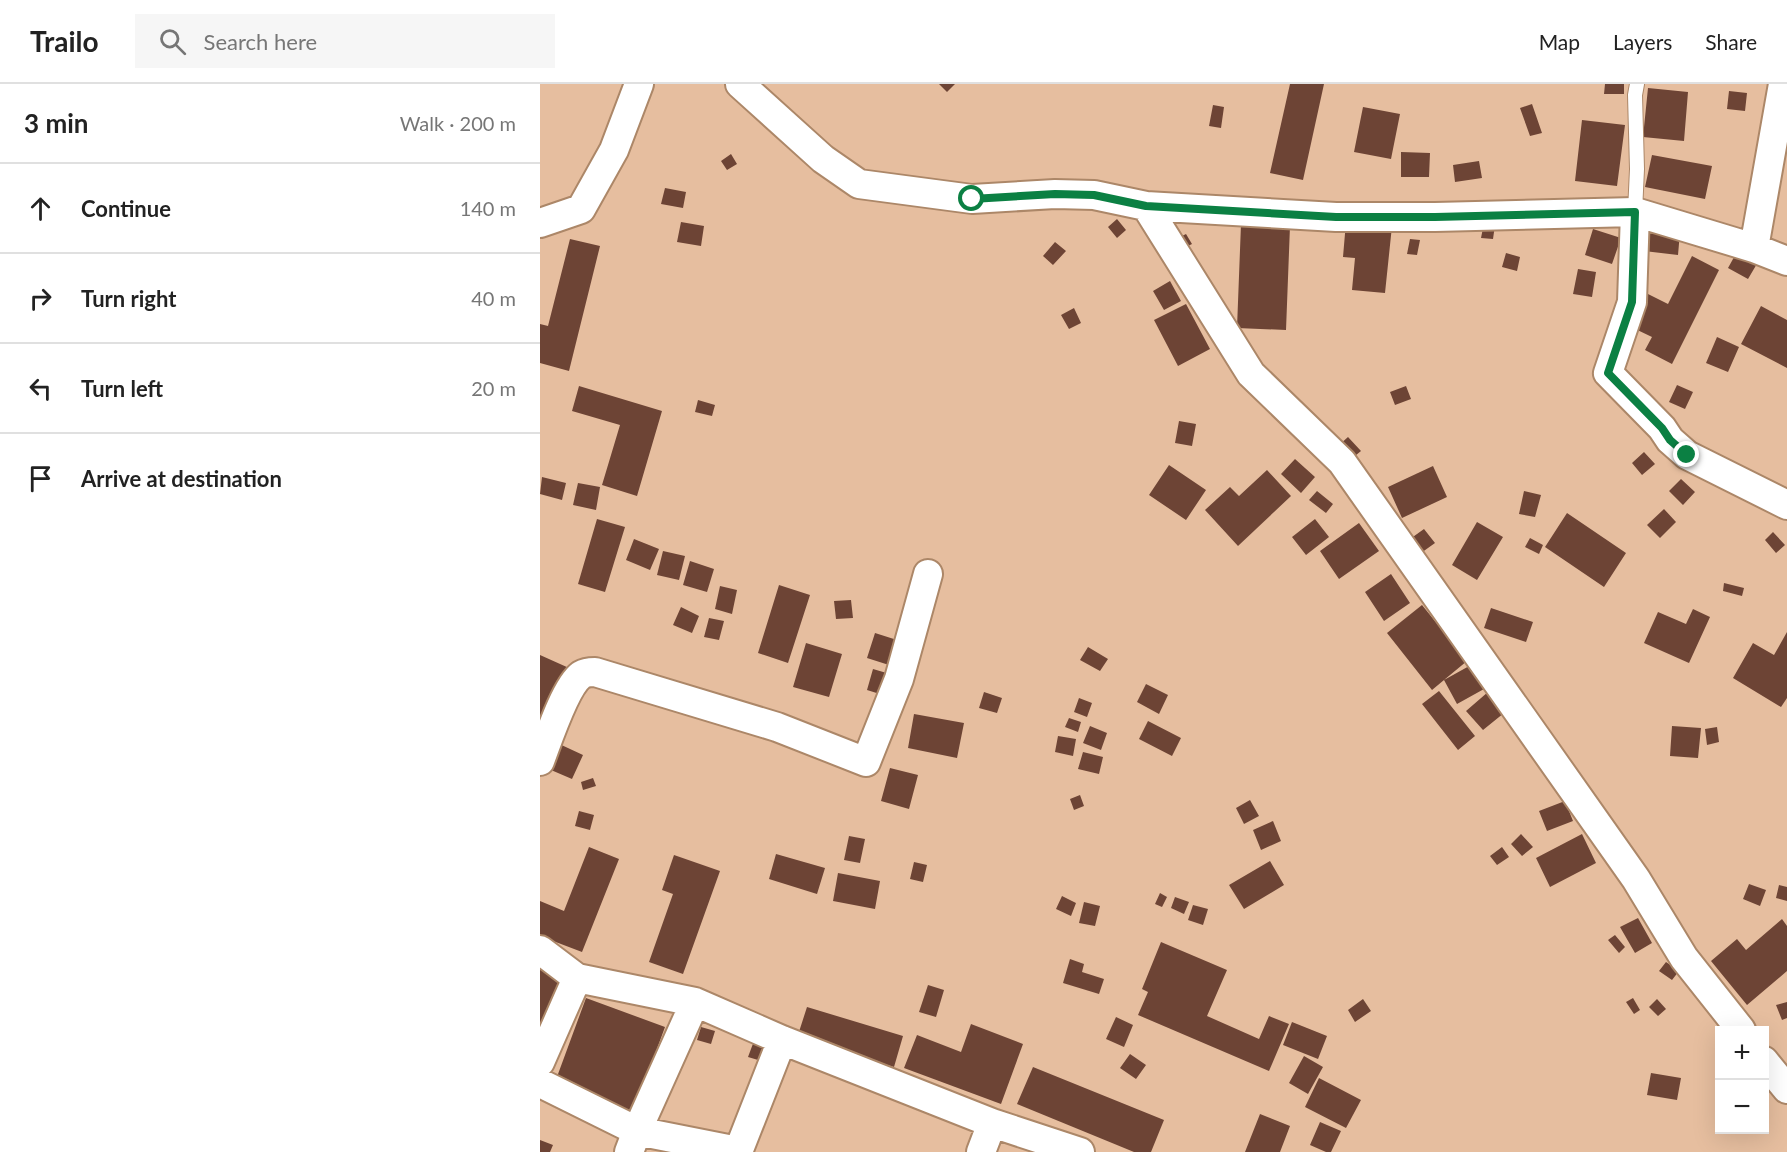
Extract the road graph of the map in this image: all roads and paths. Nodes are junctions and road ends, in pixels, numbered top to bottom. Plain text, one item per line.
1 (639, 84) edge
2 (740, 84) edge
3 (1637, 84) edge
4 (1783, 84) edge
5 (1146, 206) junction
6 (1635, 212) junction
7 (540, 223) edge
8 (1754, 248) junction
9 (1787, 261) edge
10 (1787, 505) edge
11 (928, 574) dead end
12 (540, 761) edge
13 (540, 950) edge
14 (577, 978) junction
15 (695, 1002) junction
16 (1738, 1026) edge
17 (782, 1040) junction
18 (540, 1062) edge
19 (1769, 1067) edge
20 (540, 1083) edge
21 (1787, 1089) edge
22 (992, 1123) junction
23 (633, 1142) edge
24 (738, 1151) edge
25 (981, 1152) edge
26 (1080, 1152) edge

1 - 7 street
2 - 5 street
3 - 6 lane
4 - 8 street
5 - 6 street
5 - 16 street
6 - 8 street
6 - 10 street
8 - 9 street
11 - 12 street
13 - 14 street
14 - 15 street
14 - 18 street
15 - 17 street
15 - 23 street
17 - 22 street
17 - 24 street
19 - 21 street
20 - 23 street
22 - 25 street
22 - 26 street
23 - 24 street

